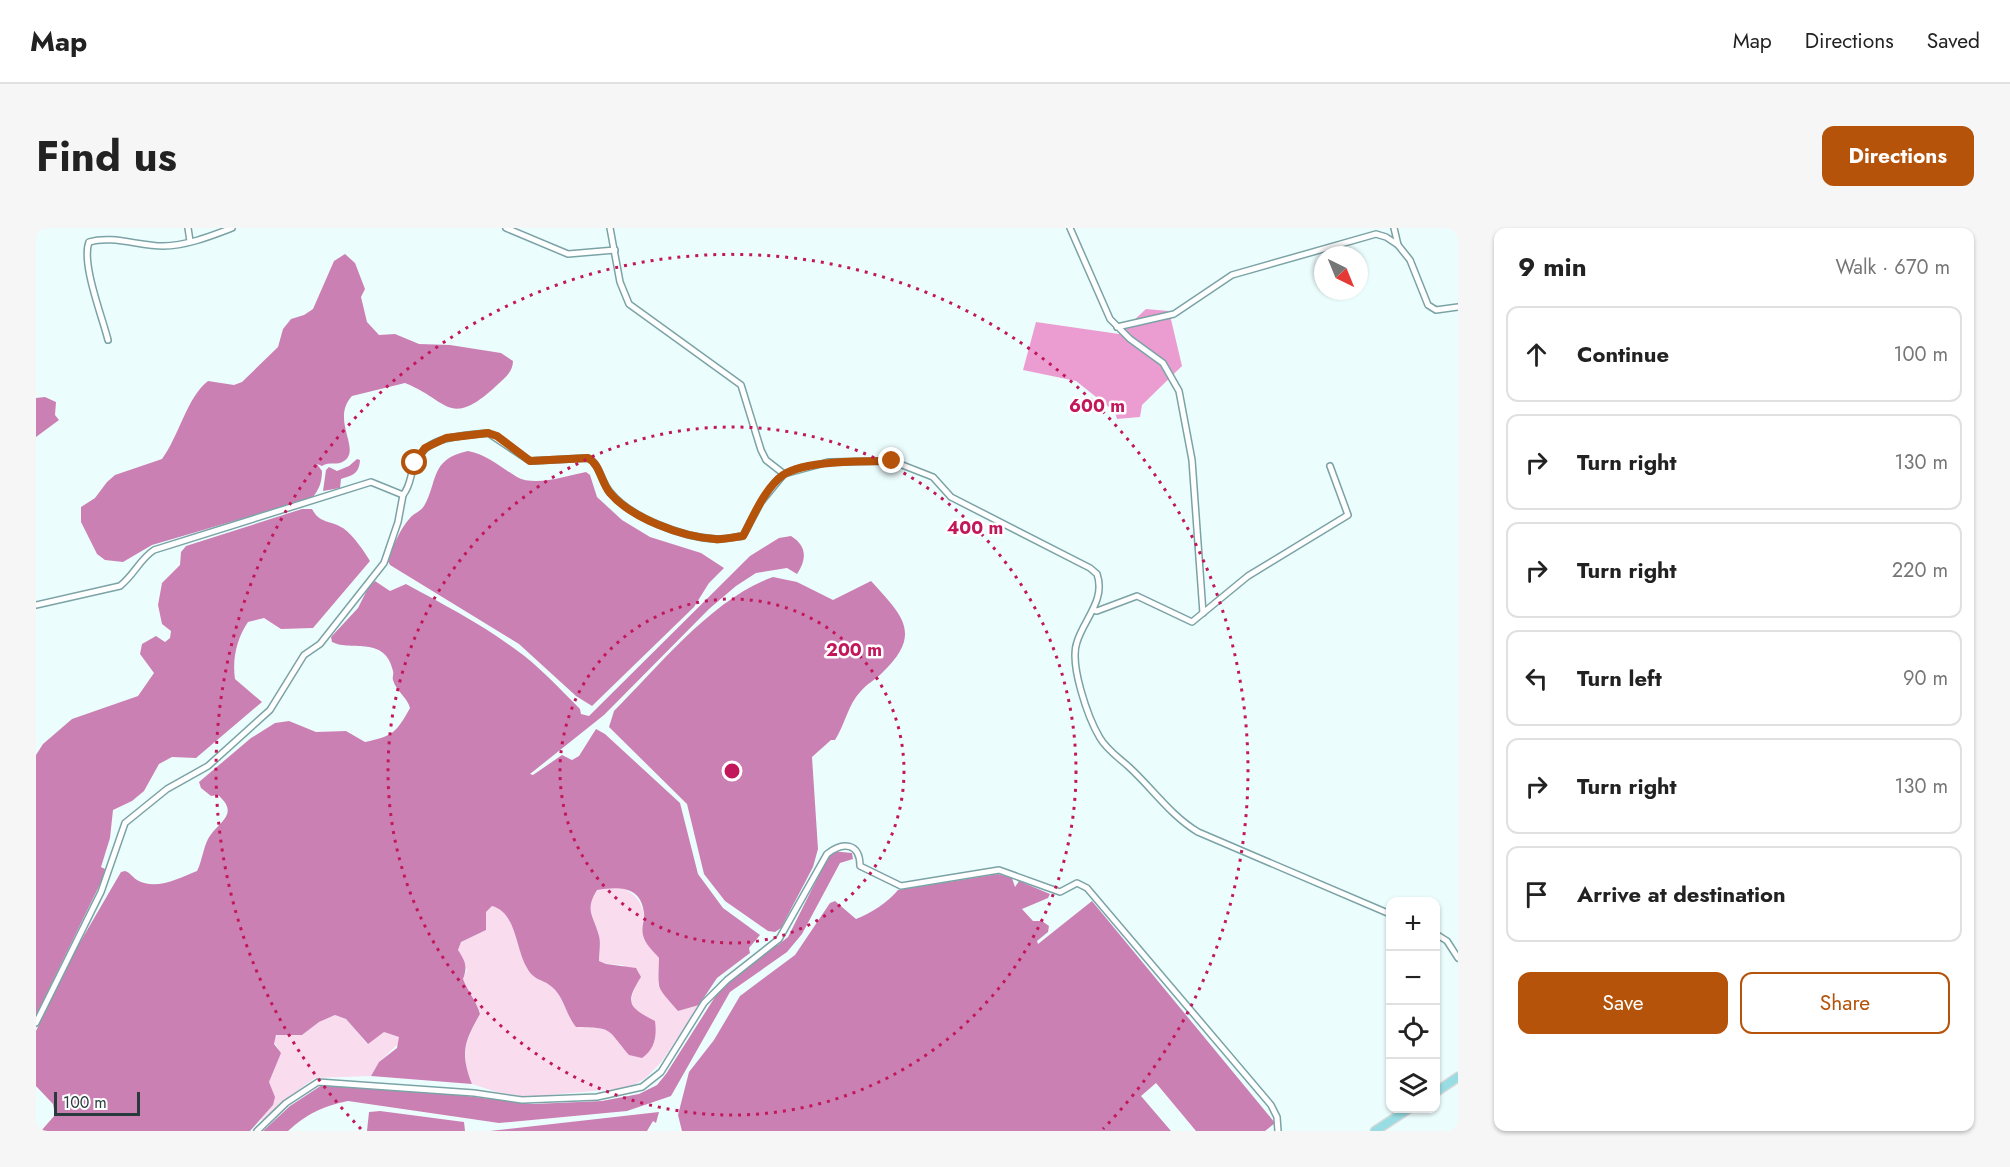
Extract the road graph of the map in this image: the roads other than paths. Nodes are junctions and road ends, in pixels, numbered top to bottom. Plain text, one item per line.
1 (188, 228) edge
2 (232, 228) edge
3 (506, 228) edge
4 (610, 228) edge
5 (1070, 228) edge
6 (1394, 228) edge
7 (190, 241) junction
8 (1398, 245) junction
9 (615, 250) junction
10 (1458, 307) edge
11 (1117, 327) junction
12 (108, 340) dead end
13 (1330, 466) dead end
14 (784, 474) junction
15 (403, 495) junction
16 (36, 605) edge
17 (1093, 610) junction
18 (1203, 613) junction
19 (1386, 912) edge
20 (1440, 936) edge
21 (1458, 958) edge
22 (36, 1023) edge
23 (1458, 1077) edge
24 (1440, 1089) edge
25 (1402, 1113) edge
26 (257, 1131) edge
27 (1278, 1131) edge
28 (1375, 1131) edge

1 - 7 street
2 - 7 street
3 - 9 street
4 - 9 street
5 - 11 street
6 - 8 street
7 - 12 street
8 - 10 street
8 - 11 street
9 - 14 street
11 - 18 street
13 - 18 street
14 - 15 street
14 - 17 street
15 - 16 street
15 - 22 street
17 - 18 street
17 - 19 street
20 - 21 street
23 - 24 main road
25 - 28 main road
26 - 27 street

